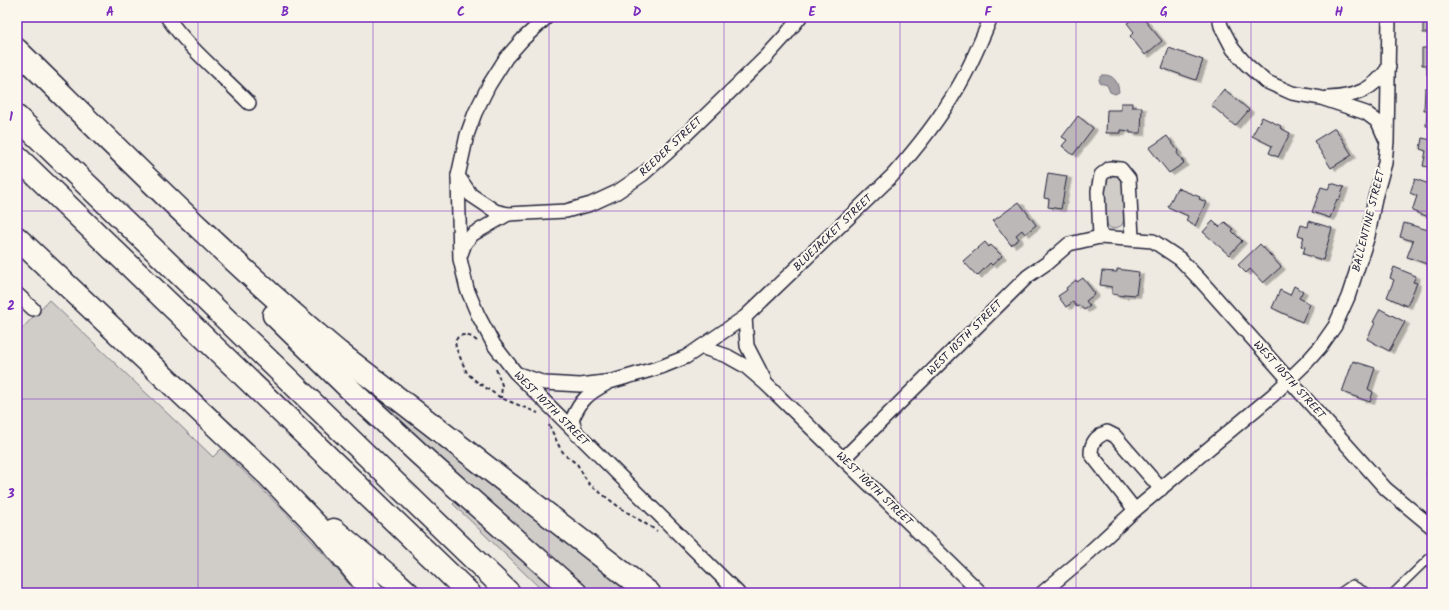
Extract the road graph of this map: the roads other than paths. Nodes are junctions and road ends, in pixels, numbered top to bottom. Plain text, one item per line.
1 (167, 17) edge
2 (547, 17) edge
3 (800, 17) edge
4 (991, 17) edge
5 (1219, 17) edge
6 (1389, 17) edge
7 (17, 50) edge
8 (1389, 67) junction
9 (1321, 98) junction
10 (249, 103) dead end
11 (17, 117) edge
12 (1387, 141) junction
13 (17, 157) edge
14 (458, 176) junction
15 (181, 210) junction
16 (508, 214) junction
17 (1100, 237) junction
18 (17, 238) edge
19 (1132, 238) junction
20 (460, 259) junction
21 (17, 294) edge
22 (32, 309) dead end
23 (745, 317) junction
24 (701, 347) junction
25 (515, 372) junction
26 (1288, 380) junction
27 (613, 381) junction
28 (766, 384) junction
29 (577, 435) junction
30 (843, 459) junction
31 (270, 476) junction
32 (1161, 488) junction
33 (1135, 510) junction
34 (1432, 527) edge
35 (1432, 555) edge
36 (373, 593) edge
37 (408, 593) edge
38 (469, 593) edge
39 (509, 593) edge
40 (576, 593) edge
41 (648, 593) edge
42 (738, 593) edge
43 (981, 593) edge
44 (1042, 593) edge
45 (1339, 593) edge
46 (1368, 593) edge
47 (1393, 593) edge

1 - 10 street
2 - 14 street, WEST 107TH STREET
3 - 16 street, REEDER STREET
4 - 23 street, BLUEJACKET STREET
5 - 9 street
6 - 8 street, BALLENTINE STREET
7 - 15 highway
8 - 9 street
8 - 12 street, BALLENTINE STREET
9 - 12 street
11 - 39 highway
12 - 26 street, BALLENTINE STREET
13 - 38 highway
14 - 16 street, REEDER STREET
14 - 20 street, WEST 107TH STREET
15 - 40 highway
15 - 41 highway
16 - 20 street, REEDER STREET
17 - 19 street, WEST 105TH STREET
17 - 19 street
17 - 30 street, WEST 105TH STREET
18 - 31 highway
19 - 26 street, WEST 105TH STREET
20 - 25 street, WEST 107TH STREET
21 - 22 street
23 - 24 street, BLUEJACKET STREET
23 - 28 street, WEST 106TH STREET
24 - 27 street, BLUEJACKET STREET
24 - 28 street, WEST 106TH STREET
25 - 27 street, BLUEJACKET STREET
25 - 29 street, WEST 107TH STREET
26 - 32 street, BALLENTINE STREET
26 - 34 street, WEST 105TH STREET
27 - 29 street, BLUEJACKET STREET
28 - 30 street, WEST 106TH STREET
29 - 42 street, WEST 107TH STREET
30 - 43 street, WEST 106TH STREET
31 - 36 highway
31 - 37 highway
32 - 33 street, BALLENTINE STREET
32 - 33 street
33 - 44 street, BALLENTINE STREET
35 - 47 lane
45 - 46 lane

